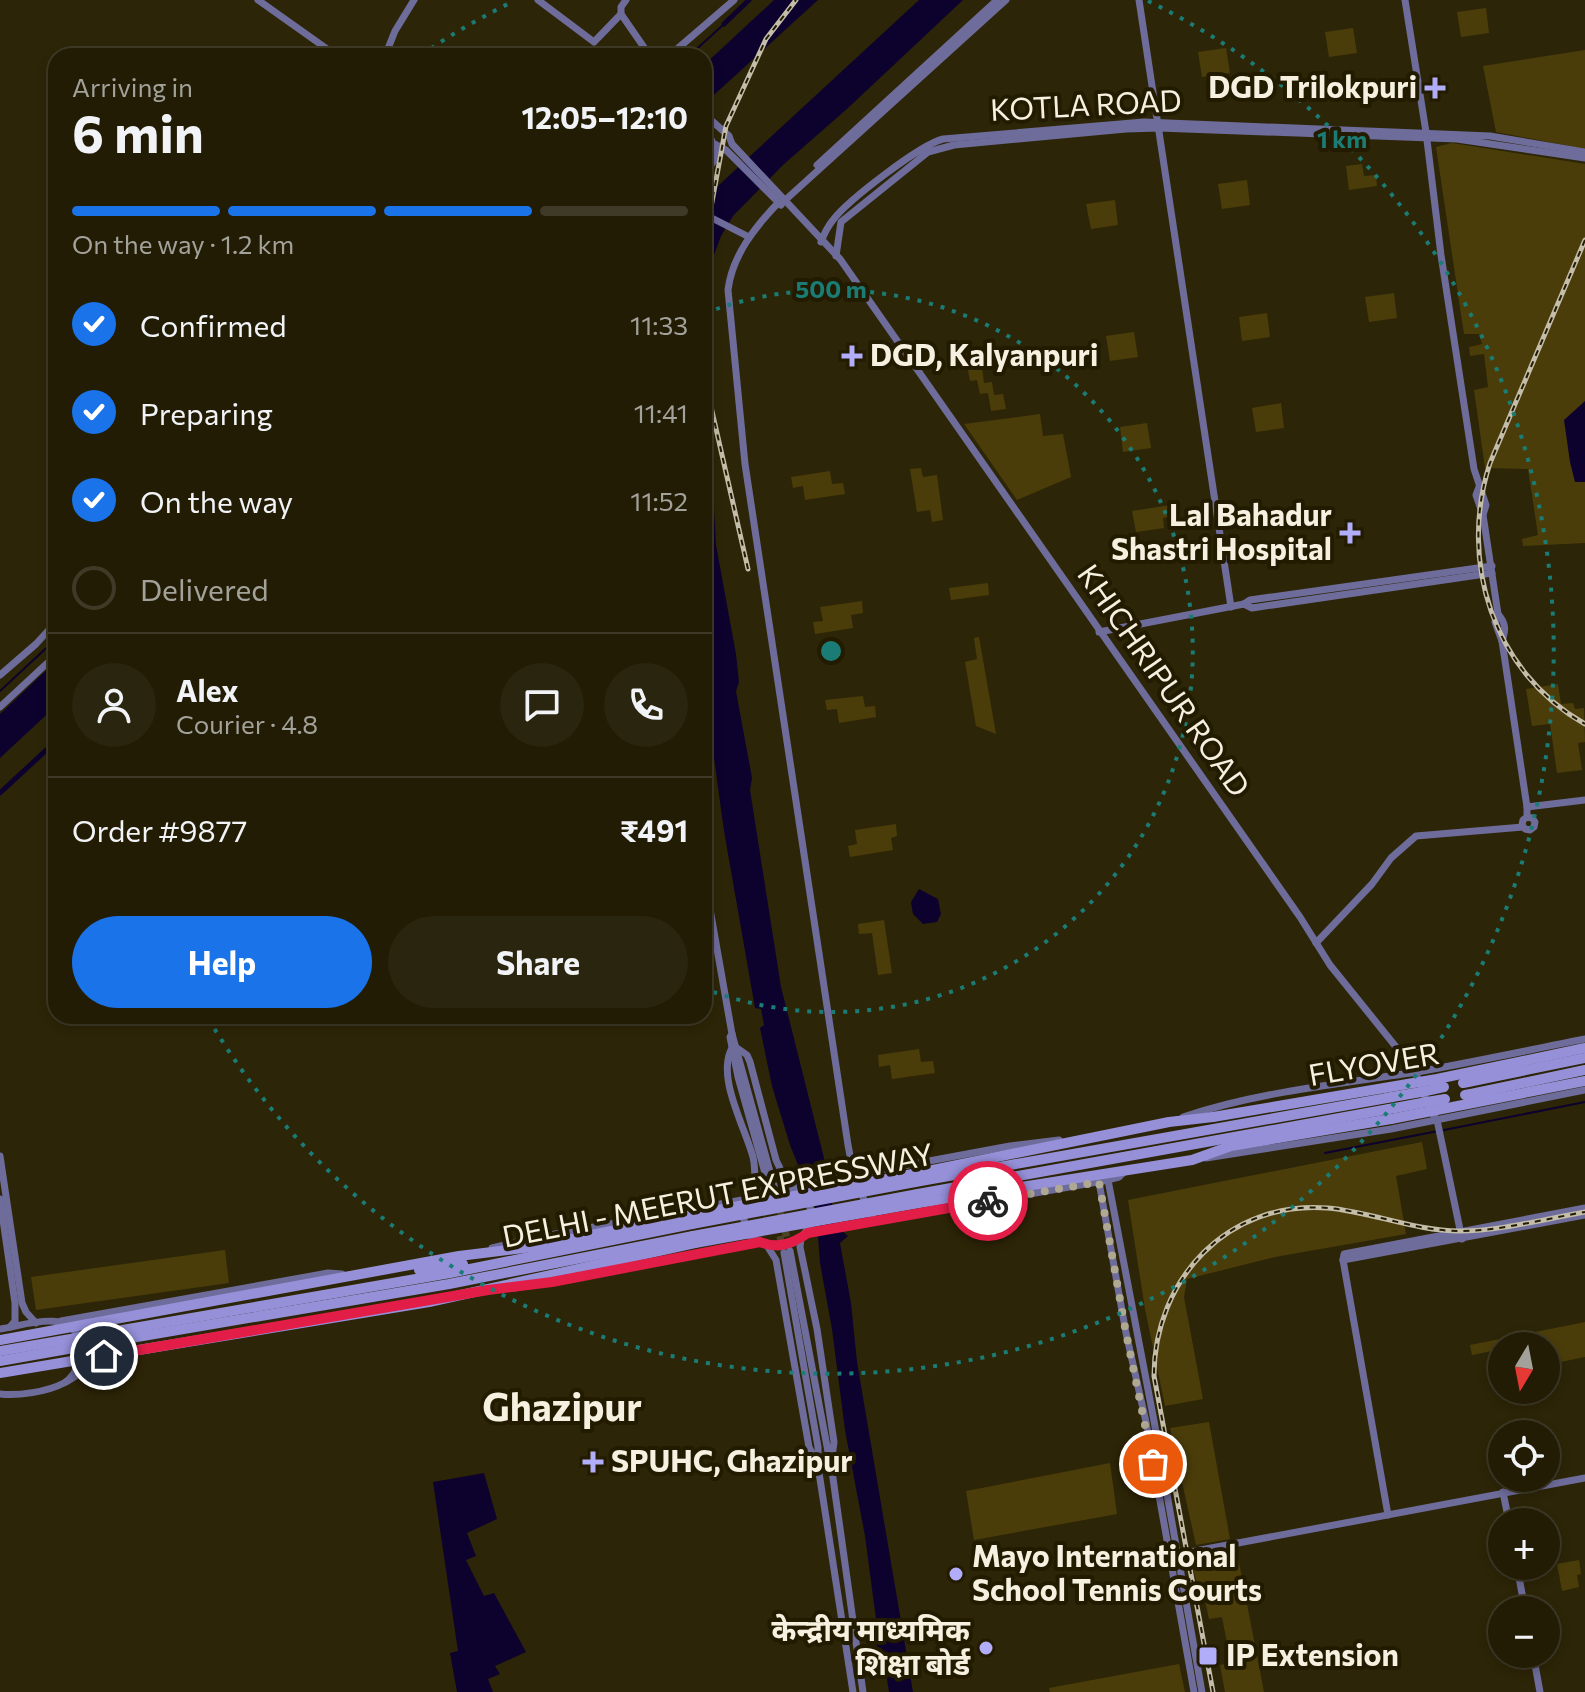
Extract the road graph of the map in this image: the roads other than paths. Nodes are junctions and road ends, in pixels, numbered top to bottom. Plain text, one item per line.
1 (258, 0) edge
2 (414, 0) edge
3 (538, 0) edge
4 (626, 0) edge
5 (734, 0) edge
6 (997, 0) edge
7 (1006, 0) edge
8 (1139, 0) edge
9 (1405, 0) edge
10 (621, 14) junction
11 (326, 48) edge
12 (388, 48) edge
13 (644, 48) edge
14 (678, 48) edge
15 (712, 121) edge
16 (1159, 125) junction
17 (712, 128) edge
18 (719, 128) junction
19 (1427, 135) junction
20 (712, 136) edge
21 (1442, 138) junction
22 (724, 147) junction
23 (1429, 155) junction
24 (1585, 155) edge
25 (712, 160) edge
26 (779, 199) junction
27 (712, 218) edge
28 (837, 226) junction
29 (749, 237) junction
30 (821, 242) junction
31 (836, 256) junction
32 (1492, 570) junction
33 (1231, 607) junction
34 (48, 631) edge
35 (1099, 632) junction
36 (48, 662) edge
37 (0, 675) edge
38 (0, 707) edge
39 (1585, 800) edge
40 (1527, 807) junction
41 (712, 920) edge
42 (1316, 943) junction
43 (1585, 1039) edge
44 (734, 1048) junction
45 (1585, 1048) edge
46 (1585, 1058) edge
47 (1464, 1063) junction
48 (1585, 1070) edge
49 (1418, 1071) junction
50 (1380, 1076) junction
51 (1585, 1081) edge
52 (1585, 1090) edge
53 (1424, 1097) junction
54 (1391, 1103) junction
55 (1474, 1112) junction
56 (1169, 1122) junction
57 (1439, 1127) junction
58 (1391, 1129) junction
59 (1089, 1138) junction
60 (0, 1156) edge
61 (1192, 1160) junction
62 (1125, 1171) junction
63 (854, 1176) junction
64 (914, 1178) junction
65 (770, 1179) tunnel mouth
66 (1108, 1180) junction
67 (1099, 1182) junction
68 (789, 1187) junction
69 (755, 1196) junction
70 (0, 1199) edge
71 (919, 1199) junction
72 (1585, 1208) edge
73 (1585, 1215) edge
74 (691, 1220) junction
75 (873, 1221) junction
76 (806, 1235) junction
77 (1461, 1235) junction
78 (694, 1240) junction
79 (763, 1243) junction
80 (459, 1256) junction
81 (540, 1259) junction
82 (393, 1268) junction
83 (362, 1275) junction
84 (488, 1290) junction
85 (380, 1309) junction
86 (212, 1319) junction
87 (313, 1319) junction
88 (61, 1321) junction
89 (36, 1323) junction
90 (10, 1327) junction
91 (0, 1329) edge
92 (0, 1340) edge
93 (0, 1351) edge
94 (0, 1361) edge
95 (0, 1373) edge
96 (66, 1382) junction
97 (0, 1394) edge
98 (831, 1464) junction
99 (818, 1466) junction
100 (1585, 1478) edge
101 (1560, 1482) edge
102 (1503, 1492) joint
103 (1506, 1508) edge
104 (1388, 1515) junction
105 (1172, 1556) junction
106 (1536, 1668) edge
107 (852, 1692) edge
108 (865, 1692) edge
109 (1194, 1692) edge
110 (1202, 1692) edge
111 (1540, 1692) edge

1 - 11 street
2 - 12 street
3 - 10 street
4 - 10 street
5 - 14 street
6 - 26 street
7 - 26 street
8 - 16 street
9 - 19 street
10 - 13 street
15 - 18 street
16 - 19 street, KOTLA ROAD
16 - 28 street, KOTLA ROAD
16 - 33 street
17 - 18 street
18 - 22 street
19 - 21 street, KOTLA ROAD
19 - 23 street
19 - 24 street, KOTLA ROAD
20 - 22 street
21 - 23 street
21 - 24 street, KOTLA ROAD
22 - 25 street
22 - 26 street, KHICHRIPUR ROAD
23 - 32 street
26 - 29 street
26 - 30 street, KHICHRIPUR ROAD
27 - 29 street
28 - 30 street, KOTLA ROAD
28 - 31 street
29 - 63 street
30 - 31 street, KHICHRIPUR ROAD
31 - 35 street, KHICHRIPUR ROAD
32 - 33 street
32 - 40 street
33 - 35 street
34 - 37 street
35 - 42 street, KHICHRIPUR ROAD
36 - 38 street
39 - 40 street
40 - 42 street
41 - 44 street
42 - 49 street, KHICHRIPUR ROAD
43 - 47 street
44 - 65 street
44 - 68 street
44 - 69 street
45 - 56 highway, FLYOVER, bridge
46 - 53 highway, DELHI - MEERUT EXPRESSWAY, bridge
47 - 49 street
47 - 55 street
48 - 53 highway, DELHI - MEERUT EXPRESSWAY, bridge
49 - 50 street
49 - 57 street, KHICHRIPUR ROAD
50 - 56 street
50 - 58 street
51 - 61 highway, FLYOVER, bridge
52 - 55 street
53 - 54 highway, DELHI - MEERUT EXPRESSWAY
54 - 64 highway, DELHI - MEERUT EXPRESSWAY
54 - 71 highway, DELHI - MEERUT EXPRESSWAY
55 - 57 street
56 - 59 highway, FLYOVER
57 - 58 street
57 - 77 street, KHICHRIPUR ROAD
58 - 61 street
59 - 63 street
59 - 64 highway, FLYOVER
60 - 89 street
61 - 62 highway, FLYOVER
62 - 66 street
62 - 71 highway, FLYOVER
63 - 68 street
63 - 75 street
64 - 74 highway, DELHI - MEERUT EXPRESSWAY, bridge
66 - 67 street
66 - 105 street
67 - 75 street
67 - 105 street
68 - 69 street
68 - 76 street
69 - 79 street
69 - 80 street
70 - 90 street
71 - 78 highway, DELHI - MEERUT EXPRESSWAY, bridge
72 - 77 street
73 - 77 street
74 - 80 highway
74 - 81 highway, DELHI - MEERUT EXPRESSWAY
75 - 76 street, bridge
76 - 79 street
76 - 98 street
77 - 104 street
78 - 81 highway, DELHI - MEERUT EXPRESSWAY
78 - 84 highway
79 - 84 street
79 - 99 street
80 - 82 highway
81 - 82 highway
81 - 85 highway
81 - 86 highway, DELHI - MEERUT EXPRESSWAY
82 - 83 highway
83 - 88 street
83 - 92 highway, bridge
84 - 85 highway
85 - 87 highway
86 - 93 highway, DELHI - MEERUT EXPRESSWAY, bridge
86 - 94 highway, DELHI - MEERUT EXPRESSWAY, bridge
87 - 95 highway, bridge
87 - 96 street
88 - 89 street
88 - 96 street
89 - 90 street
90 - 91 street
96 - 97 street
98 - 99 street
98 - 108 street
99 - 107 street
100 - 101 street
102 - 103 street
102 - 104 street
104 - 105 street
105 - 109 street
105 - 110 street
106 - 111 street

